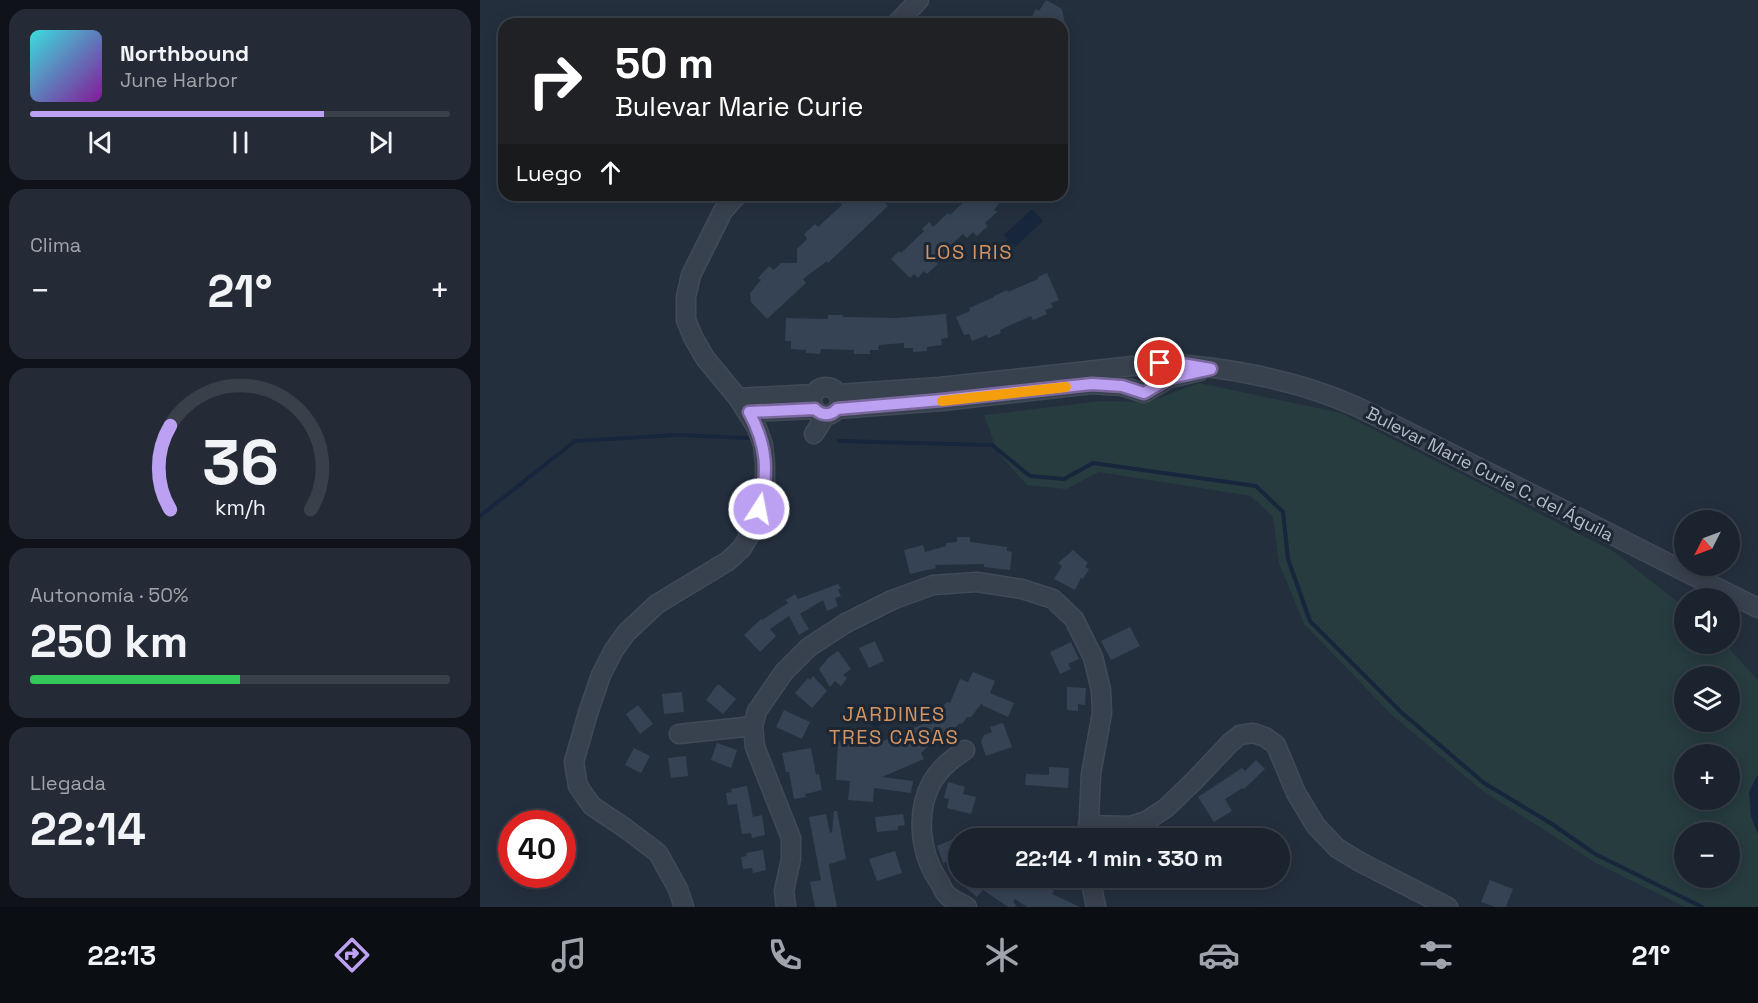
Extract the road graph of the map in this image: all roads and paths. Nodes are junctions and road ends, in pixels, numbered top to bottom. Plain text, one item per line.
1 (919, 0) edge
2 (902, 18) edge
3 (732, 201) edge
4 (1139, 365) junction
5 (1211, 369) junction
6 (1143, 391) junction
7 (826, 404) junction
8 (744, 405) junction
9 (814, 434) dead end
10 (1758, 608) edge
11 (753, 726) junction
12 (679, 734) dead end
13 (964, 750) dead end
14 (1088, 828) edge
15 (1116, 828) edge
16 (1092, 888) edge
17 (684, 907) edge
18 (786, 907) edge
19 (967, 907) edge
20 (1096, 907) edge
21 (1448, 907) edge

1 - 2 street
3 - 8 street
4 - 5 street, Bulevar Marie Curie C. del Águila
4 - 6 street
4 - 7 street, Bulevar Marie Curie C. del Águila
5 - 6 street, Bulevar Marie Curie C. del Águila
5 - 10 street, Bulevar Marie Curie C. del Águila
6 - 7 street
7 - 8 street
7 - 9 street
8 - 17 street
11 - 12 street
11 - 14 street
11 - 18 street
13 - 19 street
15 - 21 street
16 - 20 street

